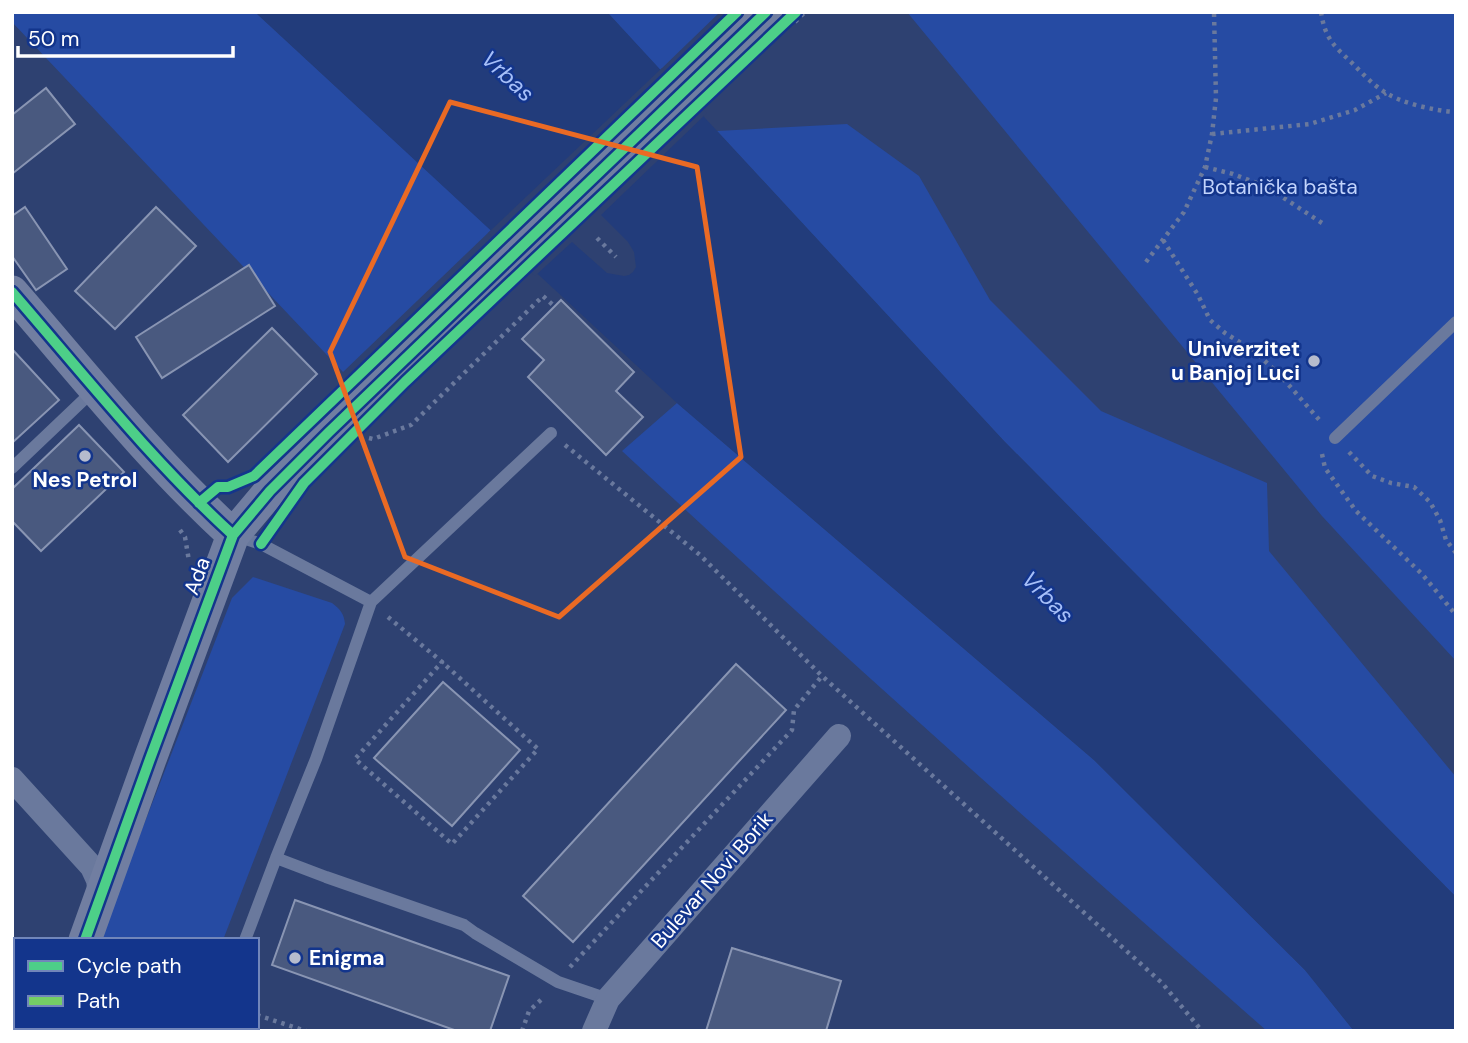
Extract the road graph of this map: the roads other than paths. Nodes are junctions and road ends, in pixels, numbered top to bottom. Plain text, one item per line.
1 (785, 19) edge
2 (12, 292) edge
3 (1456, 322) edge
4 (95, 389) junction
5 (551, 433) road end
6 (1335, 438) road end
7 (12, 468) edge
8 (233, 535) junction
9 (371, 602) junction
10 (839, 736) dead end
11 (12, 779) edge
12 (276, 858) junction
13 (100, 895) junction
14 (86, 938) edge
15 (246, 938) edge
16 (608, 999) junction
17 (594, 1031) edge

1 - 8 street
2 - 4 street
3 - 6 lane
4 - 7 lane
4 - 8 street
5 - 9 lane
8 - 9 lane
8 - 13 street, Ada
9 - 12 lane
10 - 16 street, Bulevar Novi Borik
11 - 13 street
12 - 15 lane
12 - 16 lane
13 - 14 street, Ada
16 - 17 street, Bulevar Novi Borik

